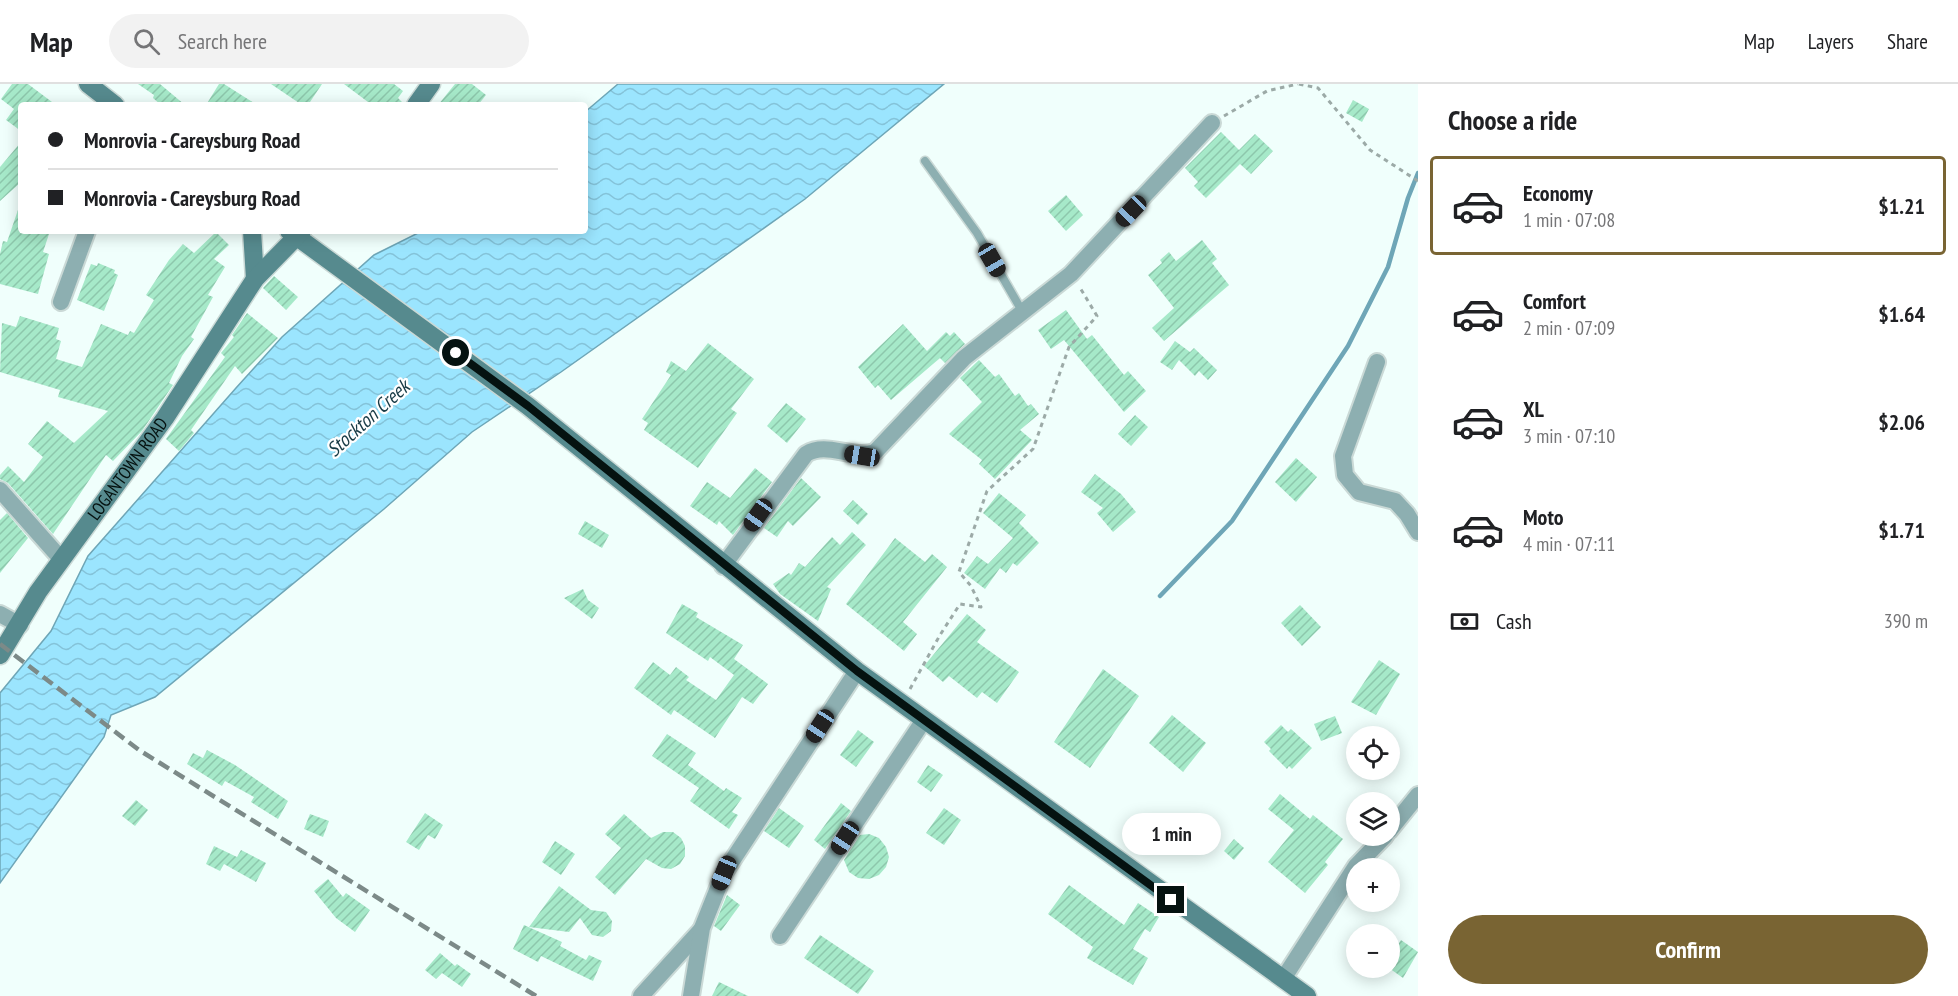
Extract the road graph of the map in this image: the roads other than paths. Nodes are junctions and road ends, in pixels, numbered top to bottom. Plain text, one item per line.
1 (88, 84) edge
2 (431, 84) edge
3 (111, 102) edge
4 (418, 102) edge
5 (1212, 123) road end
6 (925, 161) dead end
7 (86, 234) edge
8 (252, 234) edge
9 (295, 234) edge
10 (297, 234) edge
11 (255, 279) junction
12 (61, 302) dead end
13 (1022, 311) junction
14 (1377, 362) dead end
15 (0, 490) edge
16 (1418, 532) edge
17 (62, 560) junction
18 (723, 566) junction
19 (0, 614) edge
20 (20, 625) junction
21 (0, 655) edge
22 (857, 671) junction
23 (924, 720) junction
24 (1418, 795) edge
25 (1400, 817) edge
26 (1375, 846) edge
27 (702, 928) junction
28 (780, 936) dead end
29 (1283, 980) junction
30 (641, 996) edge
31 (691, 996) edge
32 (1307, 996) edge

1 - 3 main road
2 - 4 main road
5 - 13 street
6 - 13 lane
7 - 12 street
8 - 11 main road
9 - 11 main road, LOGANTOWN ROAD
10 - 18 main road
11 - 17 main road, LOGANTOWN ROAD
13 - 18 street
14 - 16 street
15 - 17 street
17 - 20 main road, LOGANTOWN ROAD
18 - 22 main road
19 - 20 street
20 - 21 main road, LOGANTOWN ROAD
22 - 23 main road
22 - 27 street
23 - 28 street
23 - 29 main road
24 - 25 street
26 - 29 street
27 - 30 street
27 - 31 street
29 - 32 main road

